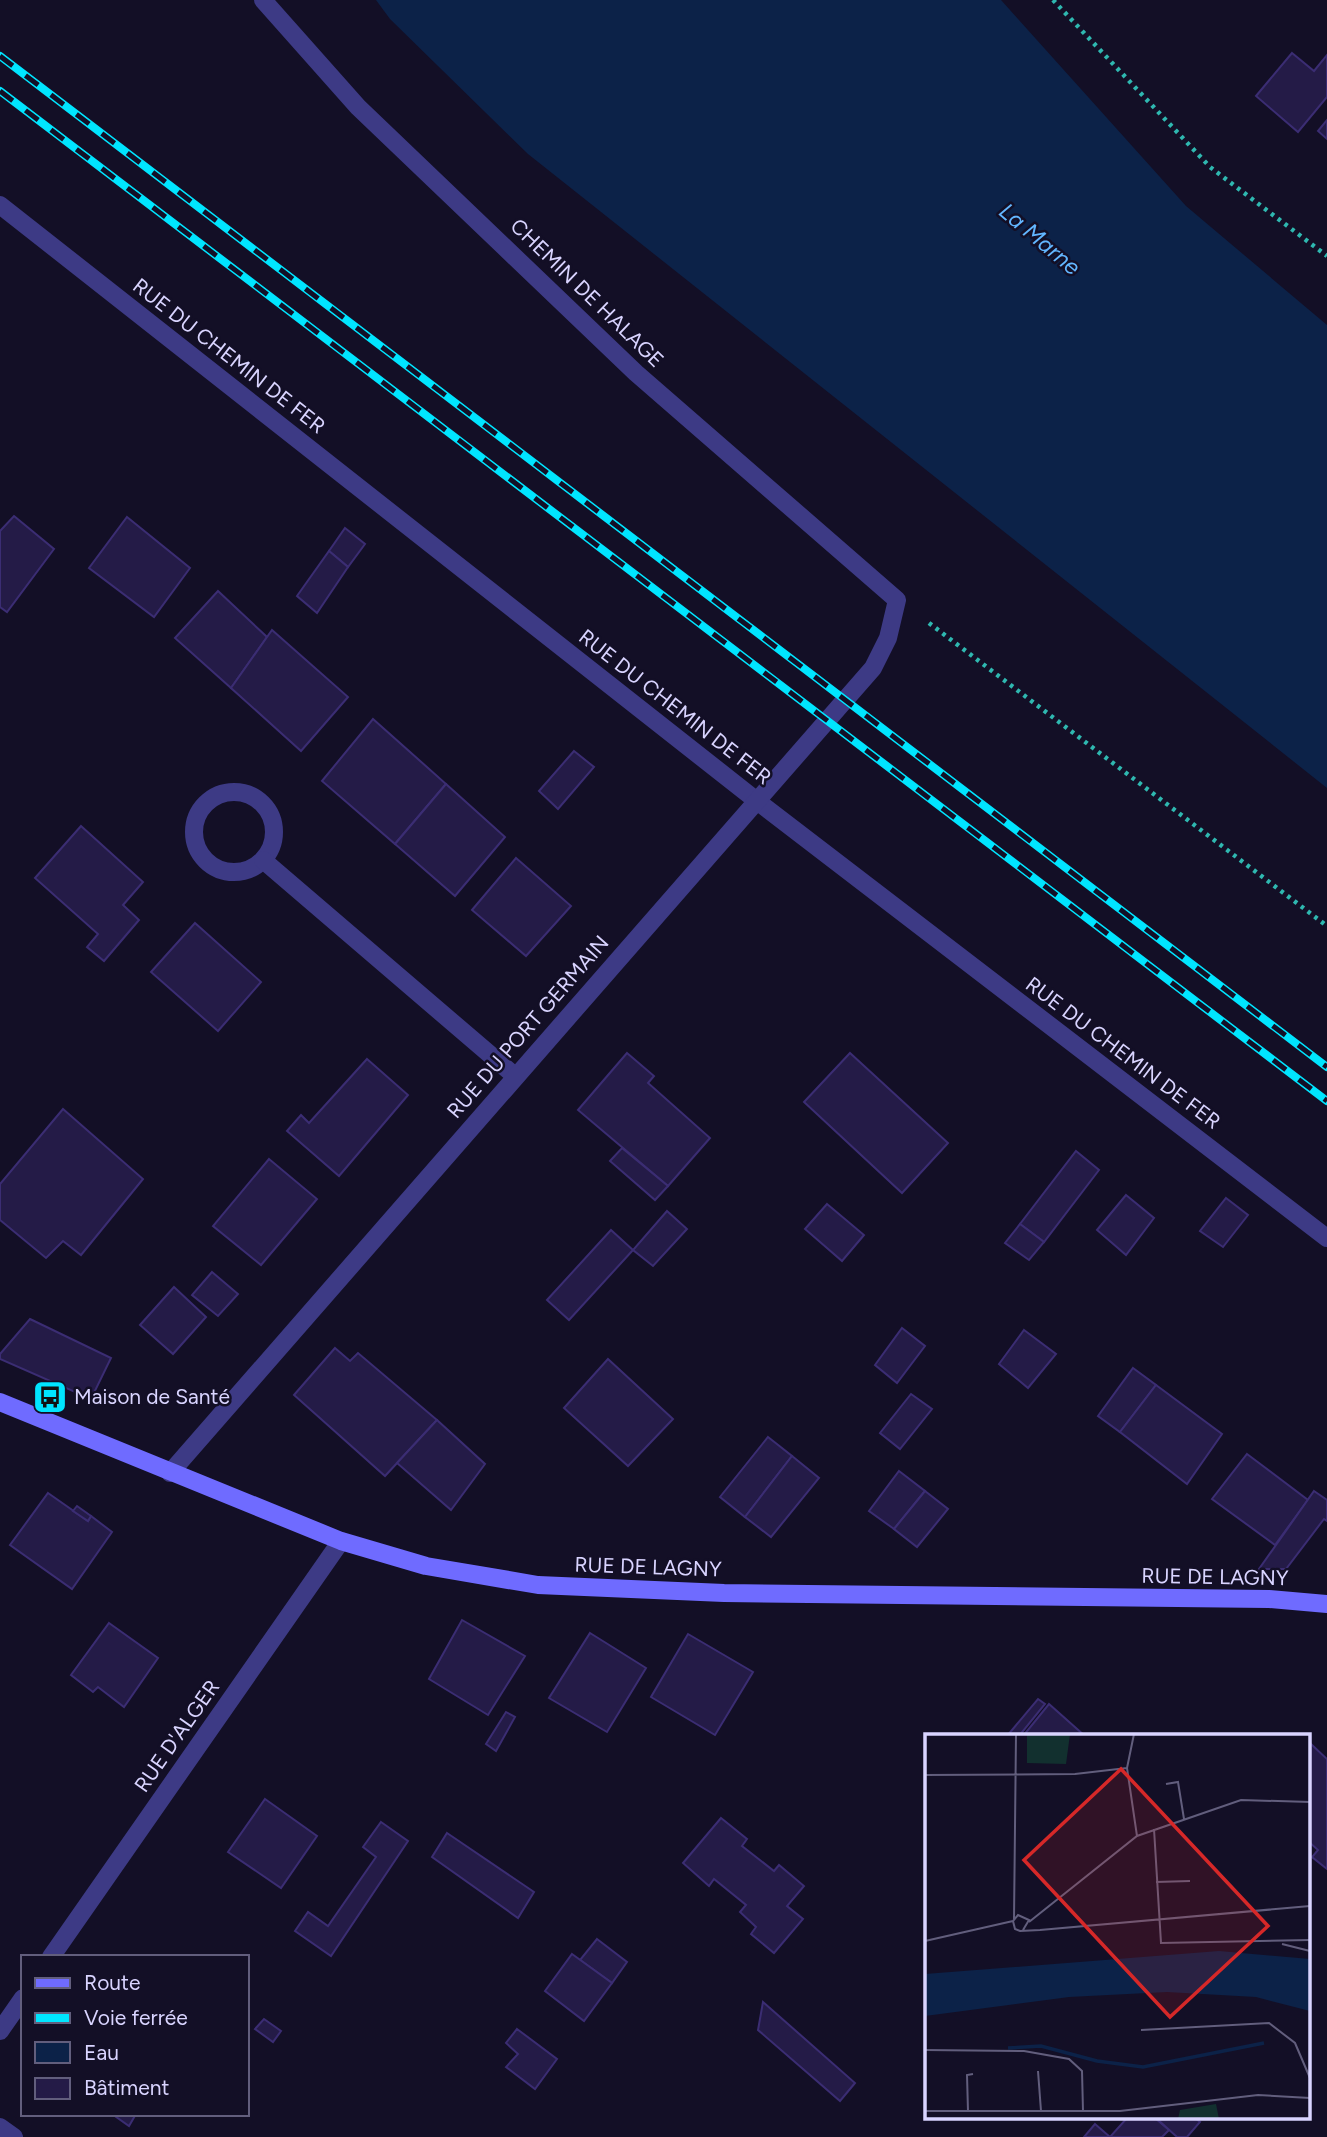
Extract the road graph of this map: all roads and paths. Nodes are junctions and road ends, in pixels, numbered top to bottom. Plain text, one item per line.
1 (263, 0) edge
2 (1053, 0) edge
3 (0, 205) edge
4 (1327, 256) edge
5 (898, 600) junction
6 (757, 801) junction
7 (264, 860) junction
8 (1327, 926) edge
9 (515, 1076) junction
10 (1327, 1238) edge
11 (0, 1402) edge
12 (170, 1473) junction
13 (341, 1541) junction
14 (1327, 1604) edge
15 (52, 1955) edge
16 (21, 2001) edge
17 (0, 2031) edge
18 (0, 2127) edge
19 (14, 2137) edge

1 - 5 street, CHEMIN DE HALAGE
2 - 4 path
3 - 6 street, RUE DU CHEMIN DE FER
5 - 6 street, RUE DU PORT GERMAIN
5 - 8 path
6 - 9 street, RUE DU PORT GERMAIN
6 - 10 street, RUE DU CHEMIN DE FER
7 - 7 street
7 - 9 street
9 - 12 street, RUE DU PORT GERMAIN
11 - 12 street, RUE DE LAGNY
12 - 13 street, RUE DE LAGNY
13 - 14 street, RUE DE LAGNY
13 - 15 street, RUE D'ALGER
16 - 17 street
18 - 19 street

